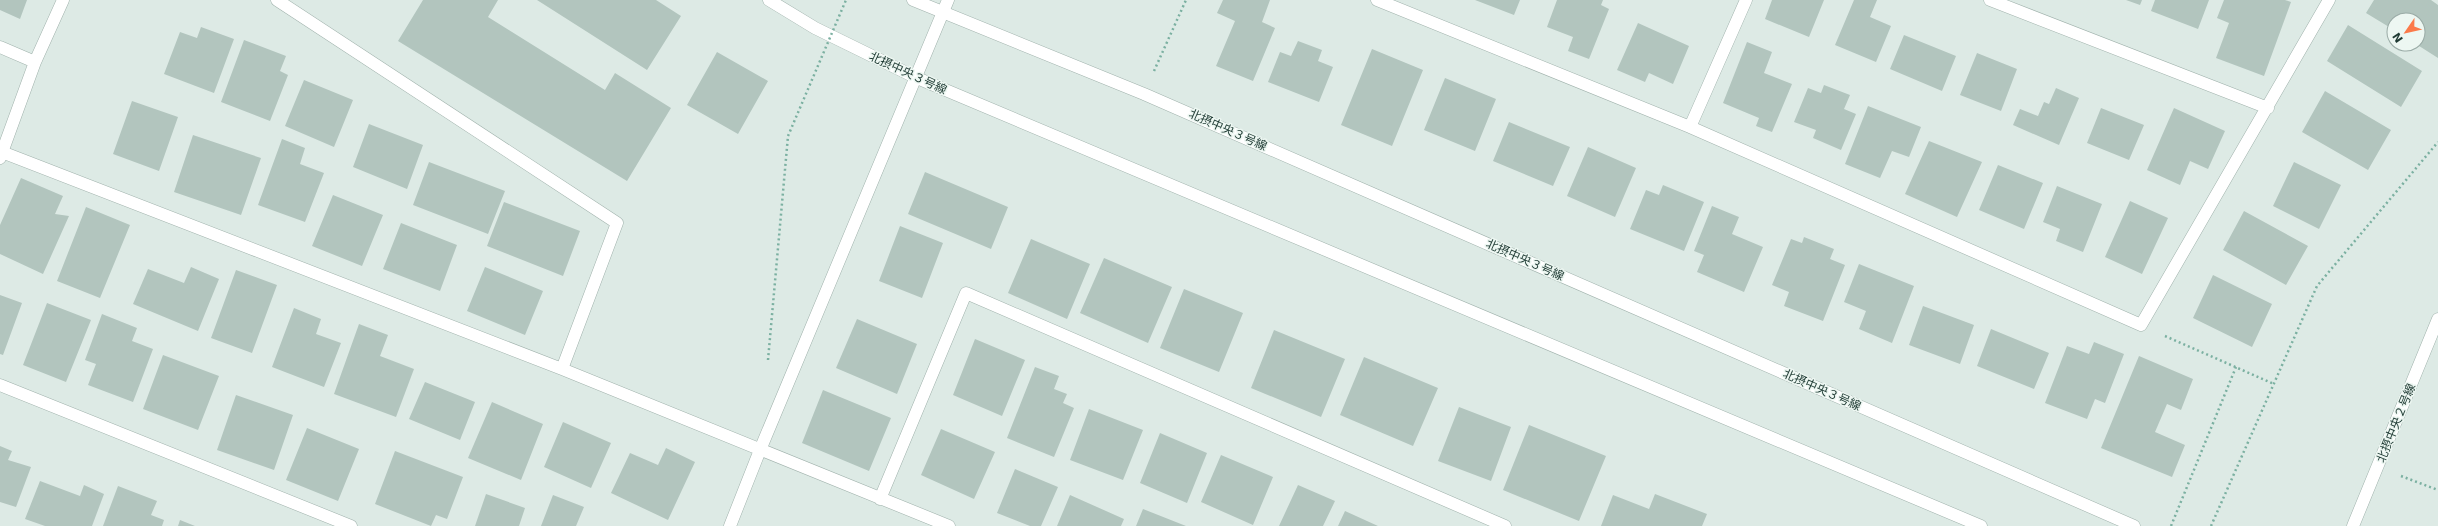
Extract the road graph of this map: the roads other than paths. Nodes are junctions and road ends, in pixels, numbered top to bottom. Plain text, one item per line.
1 (63, 0) edge
2 (277, 0) edge
3 (769, 0) edge
4 (913, 0) edge
5 (948, 0) edge
6 (1377, 0) edge
7 (1746, 0) edge
8 (1990, 0) edge
9 (2330, 0) edge
10 (943, 12) junction
11 (0, 47) edge
12 (35, 62) junction
13 (917, 78) junction
14 (2268, 108) junction
15 (1690, 127) junction
16 (1, 155) edge
17 (2438, 319) edge
18 (562, 369) junction
19 (0, 385) edge
20 (760, 450) junction
21 (880, 498) junction
22 (351, 526) edge
23 (730, 526) edge
24 (949, 526) edge
25 (1506, 526) edge
26 (1981, 526) edge
27 (2134, 526) edge
28 (2353, 526) edge

1 - 12 street
2 - 18 street
3 - 13 street, 北摂中央３号線
4 - 10 street, 北摂中央３号線
5 - 10 street
6 - 15 street
7 - 15 street
8 - 14 street
9 - 14 street
10 - 13 street
10 - 27 street, 北摂中央３号線
11 - 12 street
12 - 16 street
13 - 20 street
13 - 26 street, 北摂中央３号線
14 - 15 street
16 - 18 street
17 - 28 street, 北摂中央２号線
18 - 20 street
19 - 22 street
20 - 21 street
20 - 23 street
21 - 24 street
21 - 25 street

